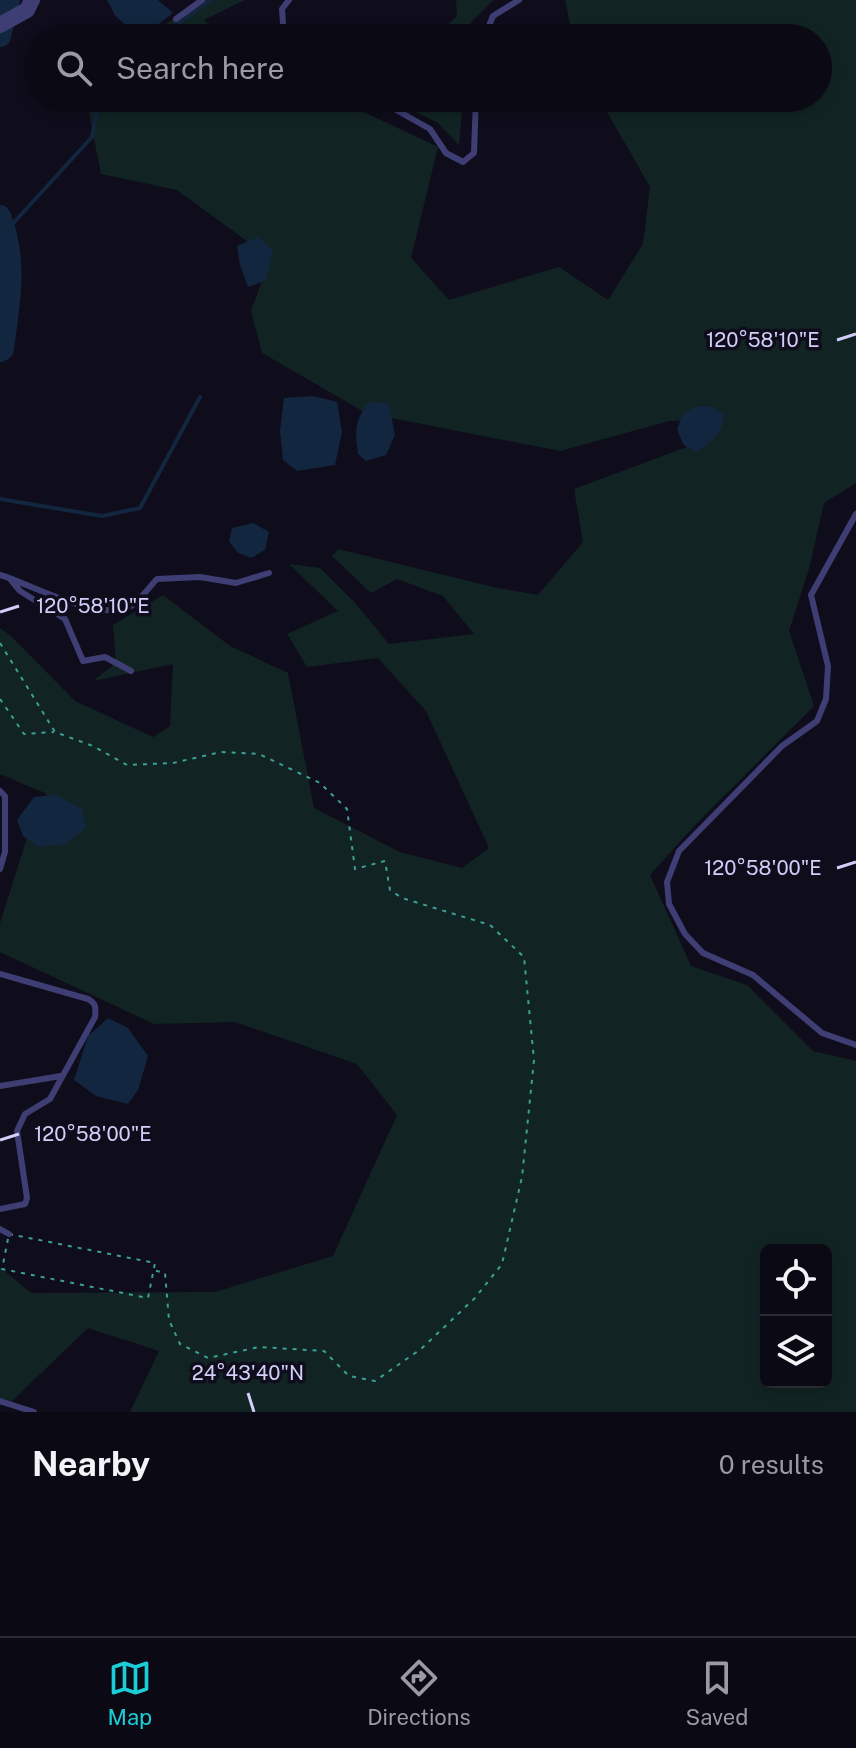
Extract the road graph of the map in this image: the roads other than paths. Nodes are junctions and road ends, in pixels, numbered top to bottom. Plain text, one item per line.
1 (32, 0) edge
2 (202, 0) edge
3 (289, 0) edge
4 (519, 0) edge
5 (176, 19) dead end
6 (7, 22) edge
7 (283, 24) edge
8 (490, 24) edge
9 (400, 112) edge
10 (475, 112) edge
11 (856, 514) edge
12 (269, 573) dead end
13 (4, 576) edge
14 (131, 671) dead end
15 (0, 791) edge
16 (0, 869) edge
17 (0, 974) edge
18 (856, 1045) edge
19 (61, 1076) junction
20 (0, 1086) edge
21 (0, 1209) edge
22 (0, 1229) edge
23 (9, 1234) road end
24 (0, 1401) edge
25 (34, 1412) edge

1 - 6 street
2 - 5 lane
3 - 7 lane
4 - 8 lane
9 - 10 lane
11 - 18 lane
12 - 13 lane
13 - 14 lane
15 - 16 lane
17 - 19 lane
19 - 20 lane
19 - 21 lane
22 - 23 lane
24 - 25 lane

